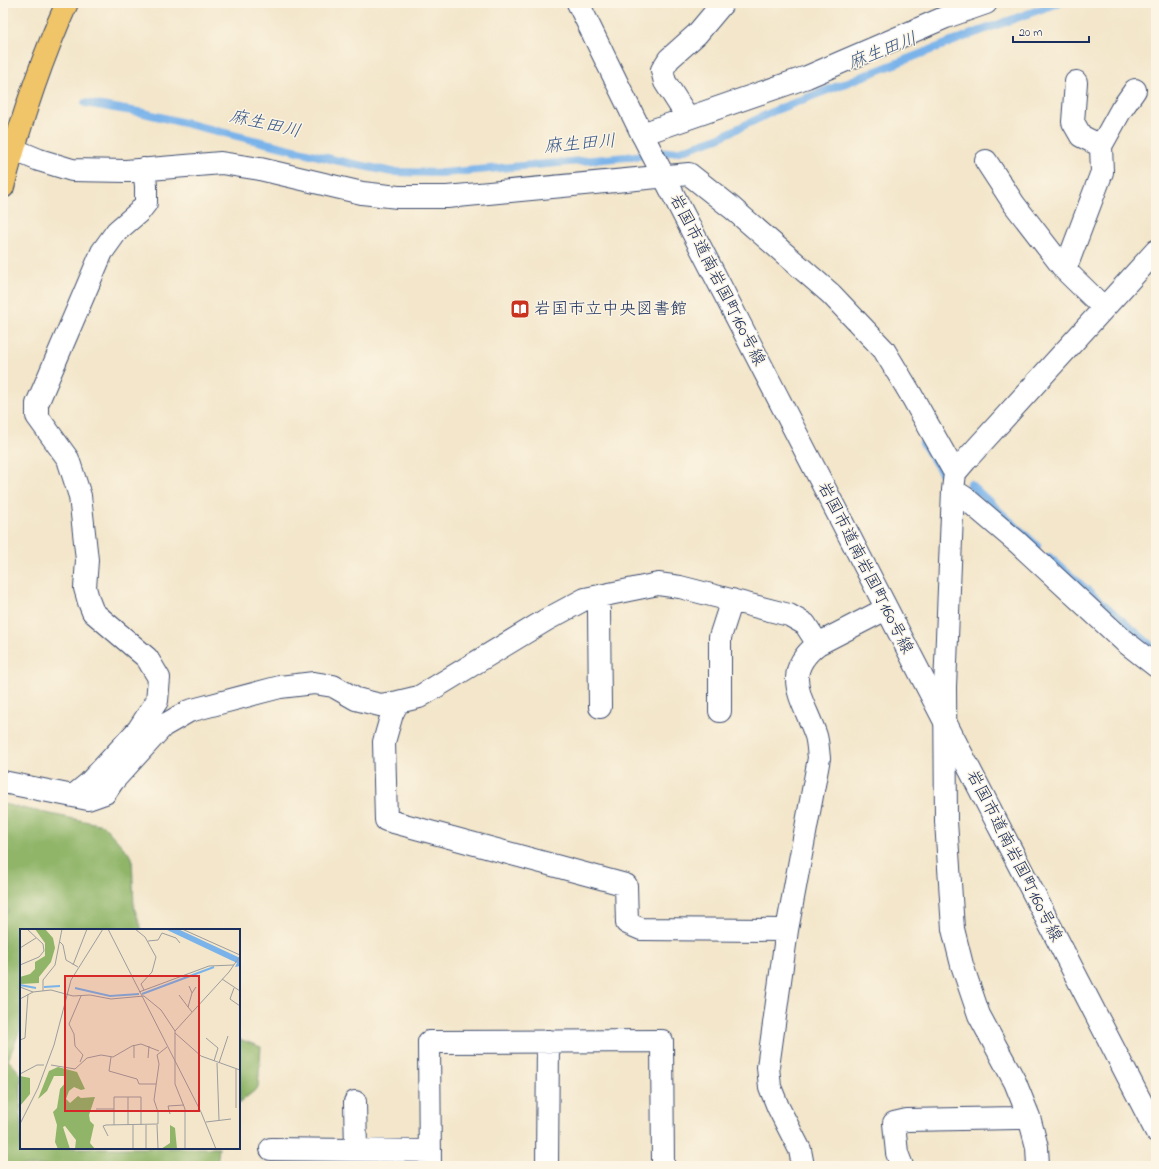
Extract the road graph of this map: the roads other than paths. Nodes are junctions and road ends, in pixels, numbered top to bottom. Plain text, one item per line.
1 (67, 3) edge
2 (578, 3) edge
3 (723, 3) edge
4 (986, 3) edge
5 (1076, 82) dead end
6 (1135, 90) dead end
7 (688, 118) junction
8 (642, 134) junction
9 (1101, 146) junction
10 (8, 147) edge
11 (986, 161) dead end
12 (144, 169) junction
13 (664, 176) junction
14 (3, 187) edge
15 (1156, 251) edge
16 (1065, 270) junction
17 (1104, 308) junction
18 (954, 482) junction
19 (597, 597) junction
20 (732, 600) junction
21 (886, 609) junction
22 (818, 644) junction
23 (1156, 666) edge
24 (398, 702) junction
25 (600, 707) dead end
26 (720, 710) dead end
27 (945, 724) junction
28 (3, 782) edge
29 (73, 796) junction
30 (788, 930) junction
31 (548, 1041) junction
32 (355, 1102) dead end
33 (1029, 1117) junction
34 (1156, 1131) edge
35 (271, 1149) dead end
36 (356, 1150) junction
37 (430, 1158) edge
38 (547, 1166) edge
39 (663, 1166) edge
40 (803, 1166) edge
41 (902, 1166) edge
42 (1038, 1166) edge

1 - 10 highway
2 - 8 street, 岩国市道南岩国町160号線
3 - 7 street
4 - 7 street
5 - 9 street
6 - 9 street
7 - 8 street
8 - 13 street, 岩国市道南岩国町160号線
9 - 16 street
10 - 12 street
10 - 14 highway
11 - 16 street
12 - 13 street
12 - 29 street
13 - 18 street
13 - 21 street, 岩国市道南岩国町160号線
15 - 17 street
16 - 17 street
17 - 18 street
18 - 23 street
18 - 27 street
19 - 20 street
19 - 24 street
19 - 25 street
20 - 22 street
20 - 26 street
21 - 22 street
21 - 27 street, 岩国市道南岩国町160号線
22 - 30 street
24 - 29 street
24 - 30 street
27 - 33 street
27 - 34 street, 岩国市道南岩国町160号線
28 - 29 street
30 - 40 street
31 - 37 street
31 - 38 street
31 - 39 street
32 - 36 street
33 - 41 street
33 - 42 street
35 - 36 street
36 - 37 street

